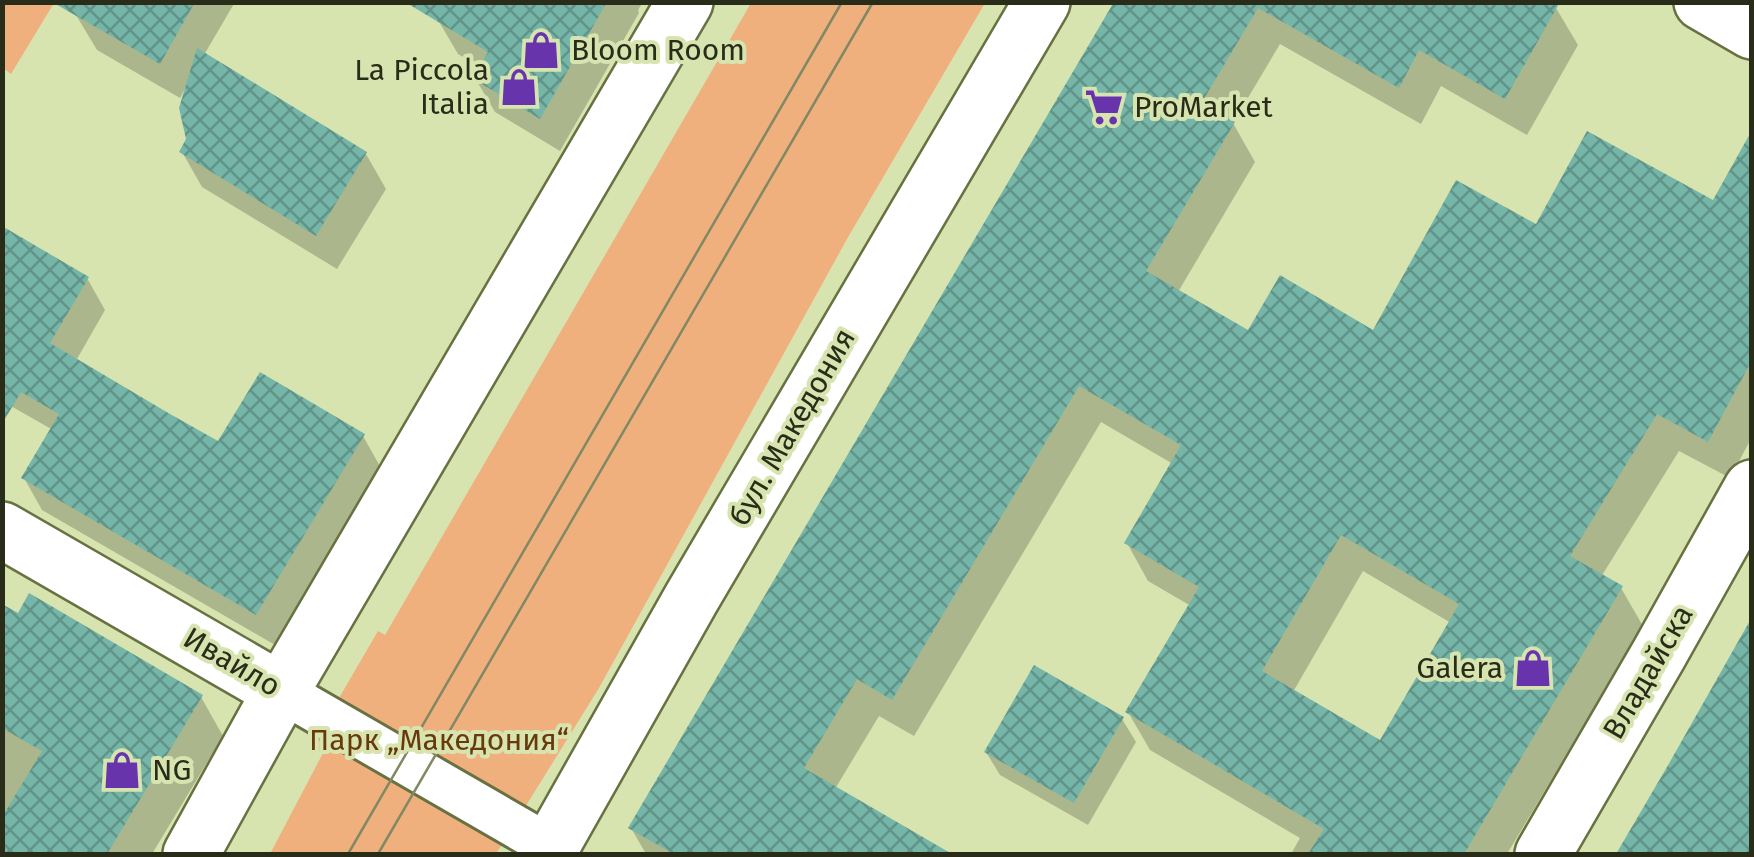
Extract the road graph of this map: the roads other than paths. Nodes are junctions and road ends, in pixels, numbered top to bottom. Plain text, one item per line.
1 (685, 2) edge
2 (1042, 2) edge
3 (1702, 2) edge
4 (1752, 31) edge
5 (1752, 488) edge
6 (2, 530) edge
7 (281, 690) junction
8 (554, 852) edge
9 (191, 854) edge
10 (1543, 854) edge

1 - 7 street
2 - 8 street, бул. Македония
3 - 4 street
5 - 10 street, Владайска
6 - 7 street, Ивайло
7 - 8 street, Ивайло
7 - 9 street

